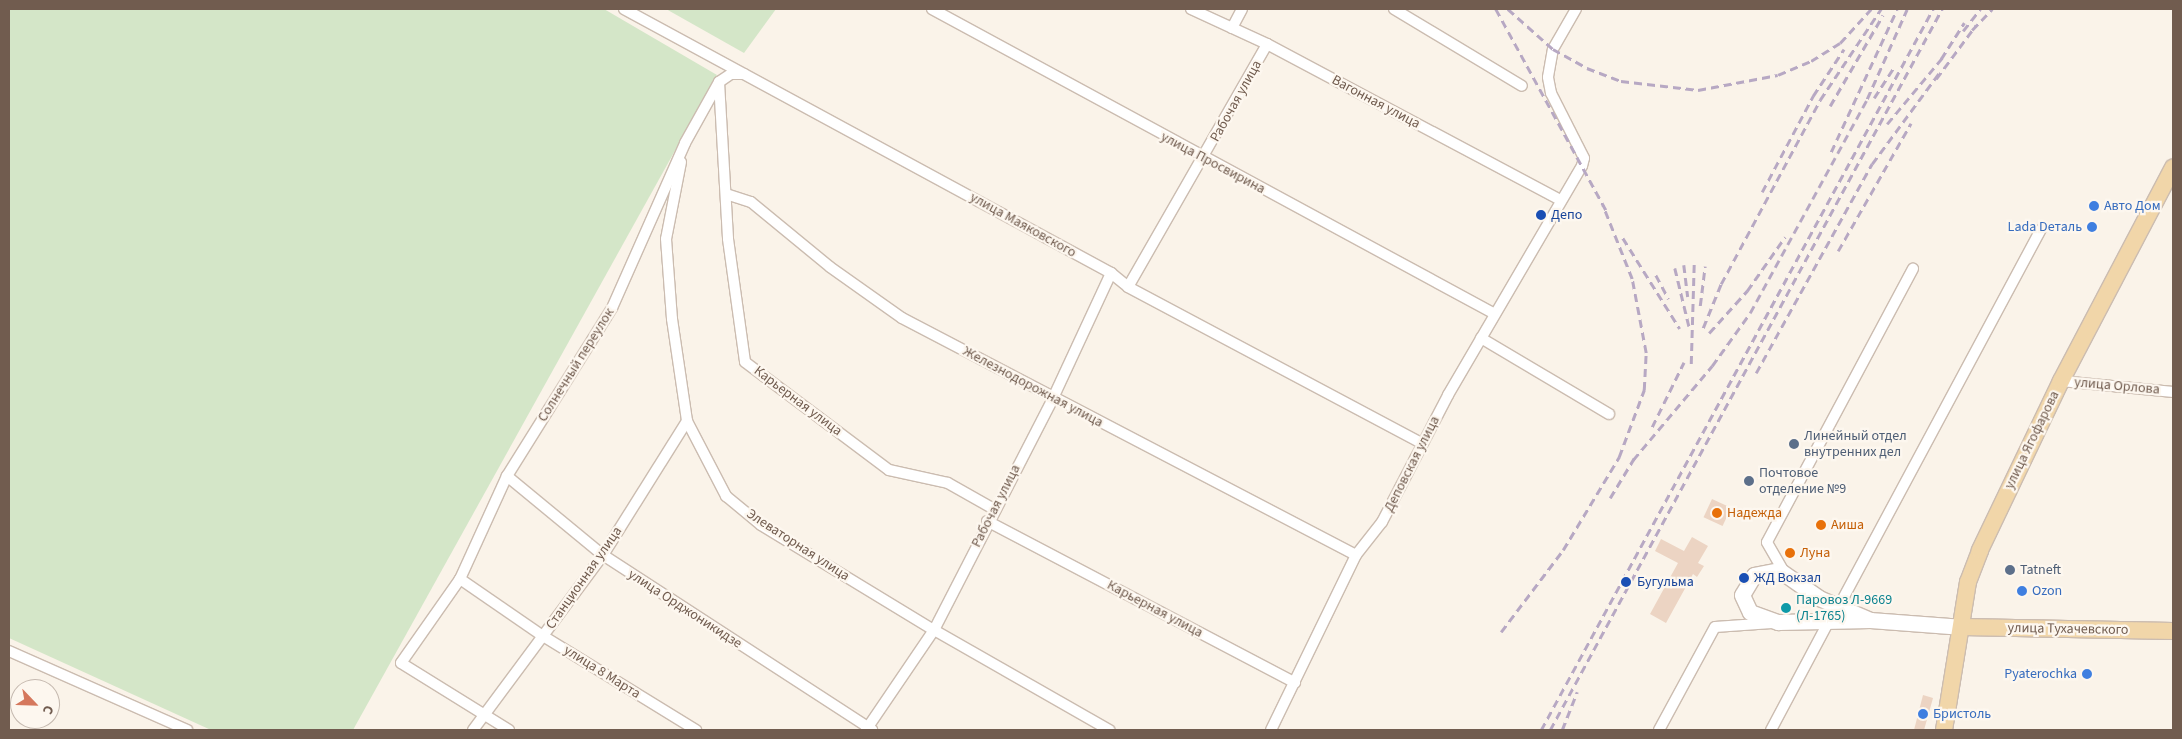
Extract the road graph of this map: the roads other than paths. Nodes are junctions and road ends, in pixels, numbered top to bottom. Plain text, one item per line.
1 (624, 9) edge
2 (932, 9) edge
3 (1190, 9) edge
4 (1242, 9) edge
5 (1394, 9) edge
6 (1576, 9) edge
7 (1232, 28) junction
8 (1267, 44) junction
9 (745, 74) junction
10 (719, 82) junction
11 (1522, 86) dead end
12 (685, 143) junction
13 (1204, 159) junction
14 (2173, 168) edge
15 (726, 194) junction
16 (1560, 200) junction
17 (2041, 230) dead end
18 (1913, 268) dead end
19 (1111, 273) junction
20 (1128, 287) junction
21 (1495, 314) junction
22 (1482, 338) junction
23 (2061, 381) junction
24 (2173, 392) edge
25 (1052, 398) junction
26 (1609, 414) dead end
27 (687, 421) junction
28 (1422, 443) junction
29 (506, 476) junction
30 (994, 509) junction
31 (987, 521) junction
32 (603, 555) junction
33 (1356, 555) junction
34 (1784, 572) junction
35 (460, 578) junction
36 (1839, 606) junction
37 (1870, 620) junction
38 (1830, 621) junction
39 (1778, 622) junction
40 (1963, 627) junction
41 (934, 630) junction
42 (2173, 631) edge
43 (543, 636) junction
44 (9, 651) edge
45 (1295, 683) junction
46 (484, 715) junction
47 (187, 730) edge
48 (473, 730) edge
49 (509, 730) edge
50 (696, 730) edge
51 (868, 730) edge
52 (1109, 730) edge
53 (1271, 730) edge
54 (1659, 730) edge
55 (1771, 730) edge
56 (1944, 730) edge

1 - 9 street, улица Маяковского
2 - 13 street, улица Просвирина
3 - 7 street, Вагонная улица
4 - 7 street
5 - 11 street
6 - 16 street, Деповская улица
7 - 8 street, Вагонная улица
8 - 13 street, Рабочая улица
8 - 16 street, Вагонная улица
9 - 10 street
9 - 19 street, улица Маяковского
10 - 12 street, Солнечный переулок
10 - 15 street, Карьерная улица
12 - 27 street, Элеваторная улица
12 - 29 street, Солнечный переулок
13 - 20 street, Рабочая улица
13 - 21 street, улица Просвирина
14 - 23 main road, улица Ягофарова
15 - 25 street, Железнодорожная улица
15 - 30 street, Карьерная улица
16 - 21 street, Деповская улица
17 - 36 street
18 - 34 street
19 - 20 street, улица Маяковского
19 - 25 street, Рабочая улица
20 - 28 street, улица Маяковского
21 - 22 street, Деповская улица
22 - 26 street
22 - 28 street, Деповская улица
23 - 24 street, улица Орлова
23 - 40 main road, улица Ягофарова
25 - 30 street, Рабочая улица
25 - 33 street, Железнодорожная улица
27 - 32 street, Станционная улица
27 - 41 street, Элеваторная улица
28 - 33 street, Деповская улица
29 - 32 street, улица Орджоникидзе
29 - 35 street, Солнечный переулок
30 - 31 street, Рабочая улица
31 - 41 street, Рабочая улица
31 - 45 street, Карьерная улица
32 - 43 street, Станционная улица
32 - 51 street, улица Орджоникидзе
33 - 45 street, Деповская улица
34 - 36 street
34 - 39 street
35 - 43 street, улица 8 Марта
35 - 46 street, Солнечный переулок
36 - 37 street
37 - 38 street
37 - 40 street
38 - 39 street
38 - 55 street
39 - 54 street
40 - 42 main road, улица Тухачевского
40 - 56 main road, улица Ягофарова
41 - 51 street, Рабочая улица
41 - 52 street, Элеваторная улица
43 - 46 street, Станционная улица
43 - 50 street, улица 8 Марта
44 - 47 street
45 - 53 street, Деповская улица
46 - 48 street, Станционная улица
46 - 49 street

